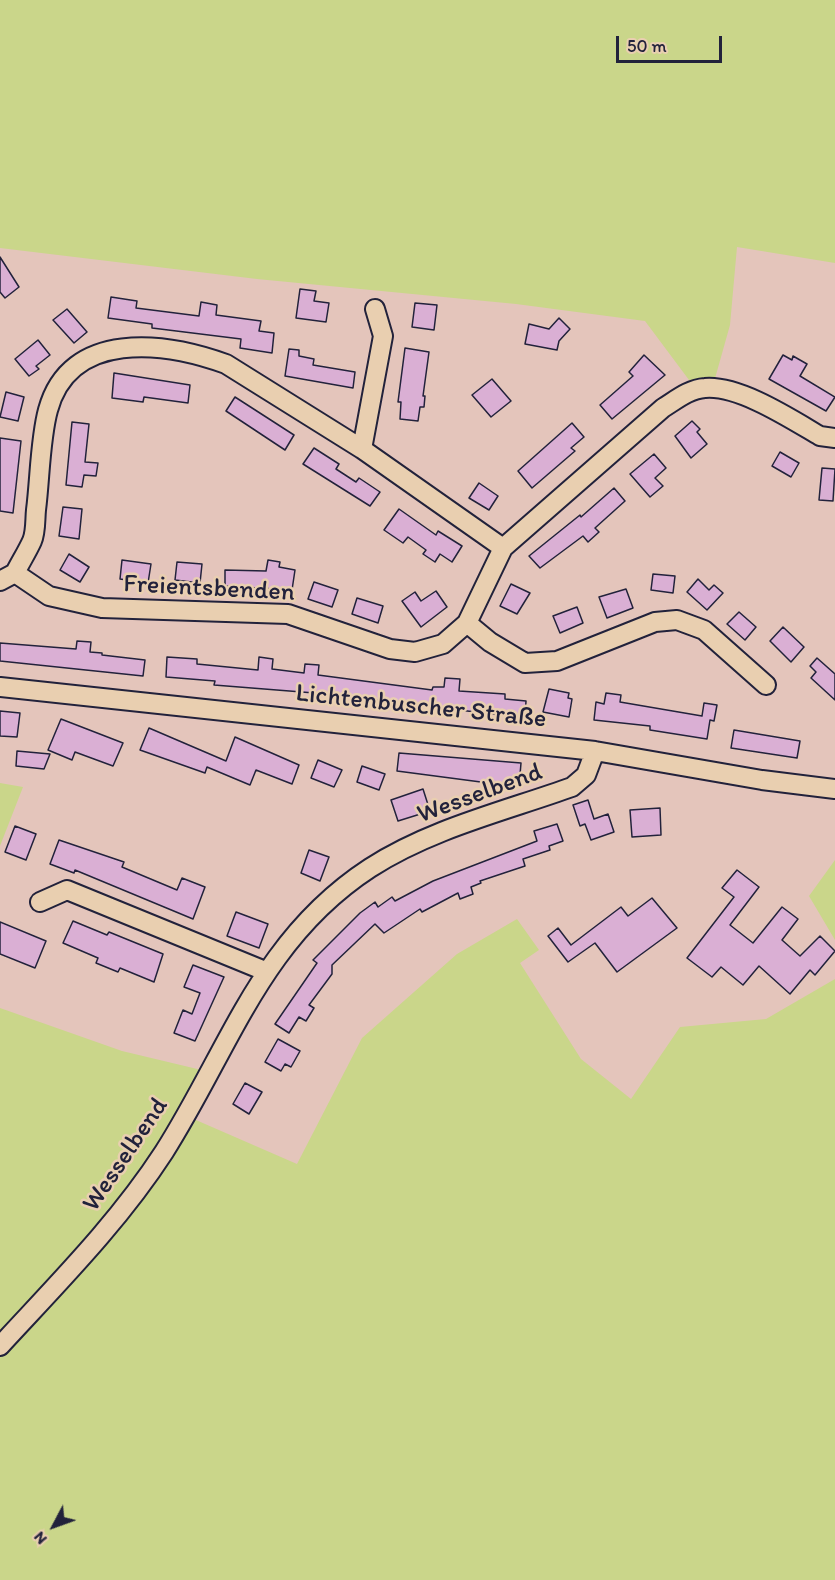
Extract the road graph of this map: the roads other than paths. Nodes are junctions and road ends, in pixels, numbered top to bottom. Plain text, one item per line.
1 (375, 309) dead end
2 (835, 438) edge
3 (362, 449) junction
4 (503, 548) junction
5 (7, 577) edge
6 (467, 623) junction
7 (766, 685) dead end
8 (0, 687) edge
9 (595, 751) junction
10 (835, 789) edge
11 (40, 902) dead end
12 (265, 971) junction
13 (0, 1346) edge

1 - 3 street
2 - 4 street, Freientsbenden
3 - 4 street, Freientsbenden
3 - 5 street, Freientsbenden
4 - 6 street, Freientsbenden
5 - 6 street, Freientsbenden
6 - 7 street
8 - 9 street, Lichtenbuscher Straße
9 - 10 street, Lichtenbuscher Straße
9 - 12 street, Wesselbend
11 - 12 street
12 - 13 street, Wesselbend

